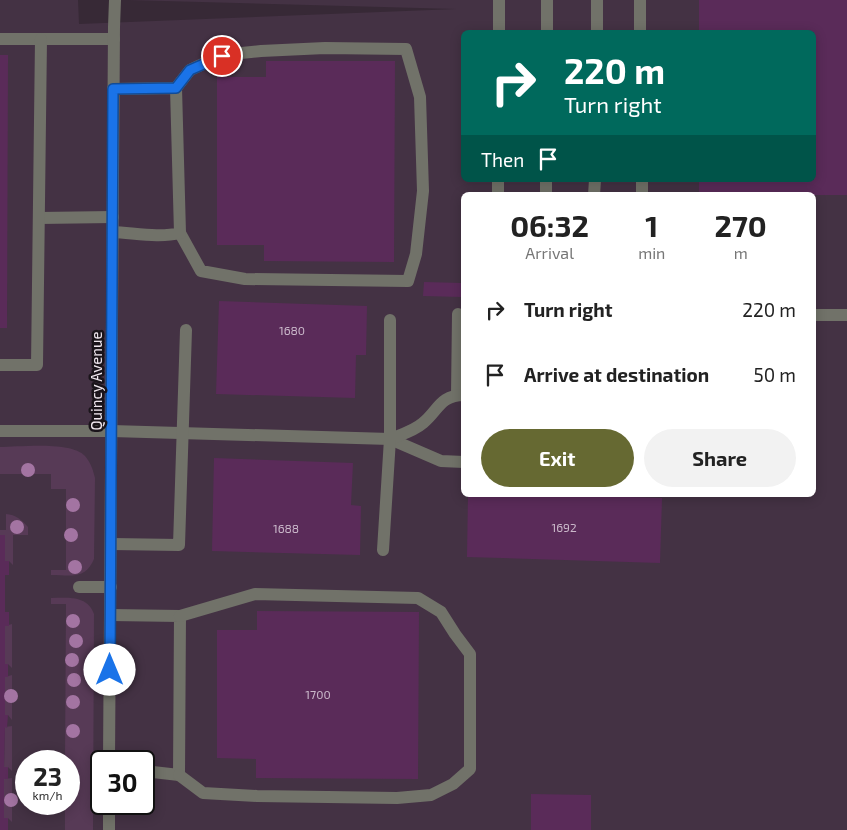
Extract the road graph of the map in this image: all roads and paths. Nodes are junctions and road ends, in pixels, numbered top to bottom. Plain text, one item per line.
1 (115, 0) edge
2 (499, 0) edge
3 (547, 0) edge
4 (598, 0) edge
5 (640, 0) edge
6 (499, 30) edge
7 (547, 30) edge
8 (597, 30) edge
9 (640, 30) edge
10 (0, 39) edge
11 (41, 39) junction
12 (114, 39) junction
13 (176, 88) junction
14 (113, 89) junction
15 (113, 217) junction
16 (39, 218) junction
17 (113, 232) junction
18 (180, 234) junction
19 (458, 314) dead end
20 (816, 315) edge
21 (847, 315) edge
22 (390, 320) dead end
23 (186, 330) dead end
24 (0, 365) edge
25 (460, 395) edge
26 (0, 431) edge
27 (112, 431) junction
28 (182, 433) junction
29 (390, 439) junction
30 (461, 462) edge
31 (112, 544) junction
32 (383, 550) dead end
33 (80, 587) dead end
34 (111, 587) junction
35 (111, 615) junction
36 (180, 616) junction
37 (110, 750) edge
38 (155, 772) edge
39 (179, 775) junction
40 (109, 815) edge
41 (109, 830) edge

1 - 12 street, Quincy Avenue
2 - 6 street
3 - 7 street
4 - 8 street
5 - 9 street
10 - 11 street
11 - 12 street
11 - 16 street
12 - 14 street, Quincy Avenue
13 - 14 street
13 - 18 street
13 - 18 street
14 - 15 street, Quincy Avenue
15 - 16 street
15 - 17 street, Quincy Avenue
16 - 24 street
17 - 18 street
17 - 27 street, Quincy Avenue
19 - 25 street
20 - 21 street
22 - 29 street
23 - 28 street
25 - 29 street
26 - 27 street
27 - 28 street
27 - 31 street, Quincy Avenue
28 - 29 street
28 - 31 street
29 - 30 street
29 - 32 street
31 - 34 street, Quincy Avenue
33 - 34 street
34 - 35 street, Quincy Avenue
35 - 36 street
35 - 37 street, Quincy Avenue
36 - 39 street
36 - 39 street
38 - 39 street
40 - 41 street

